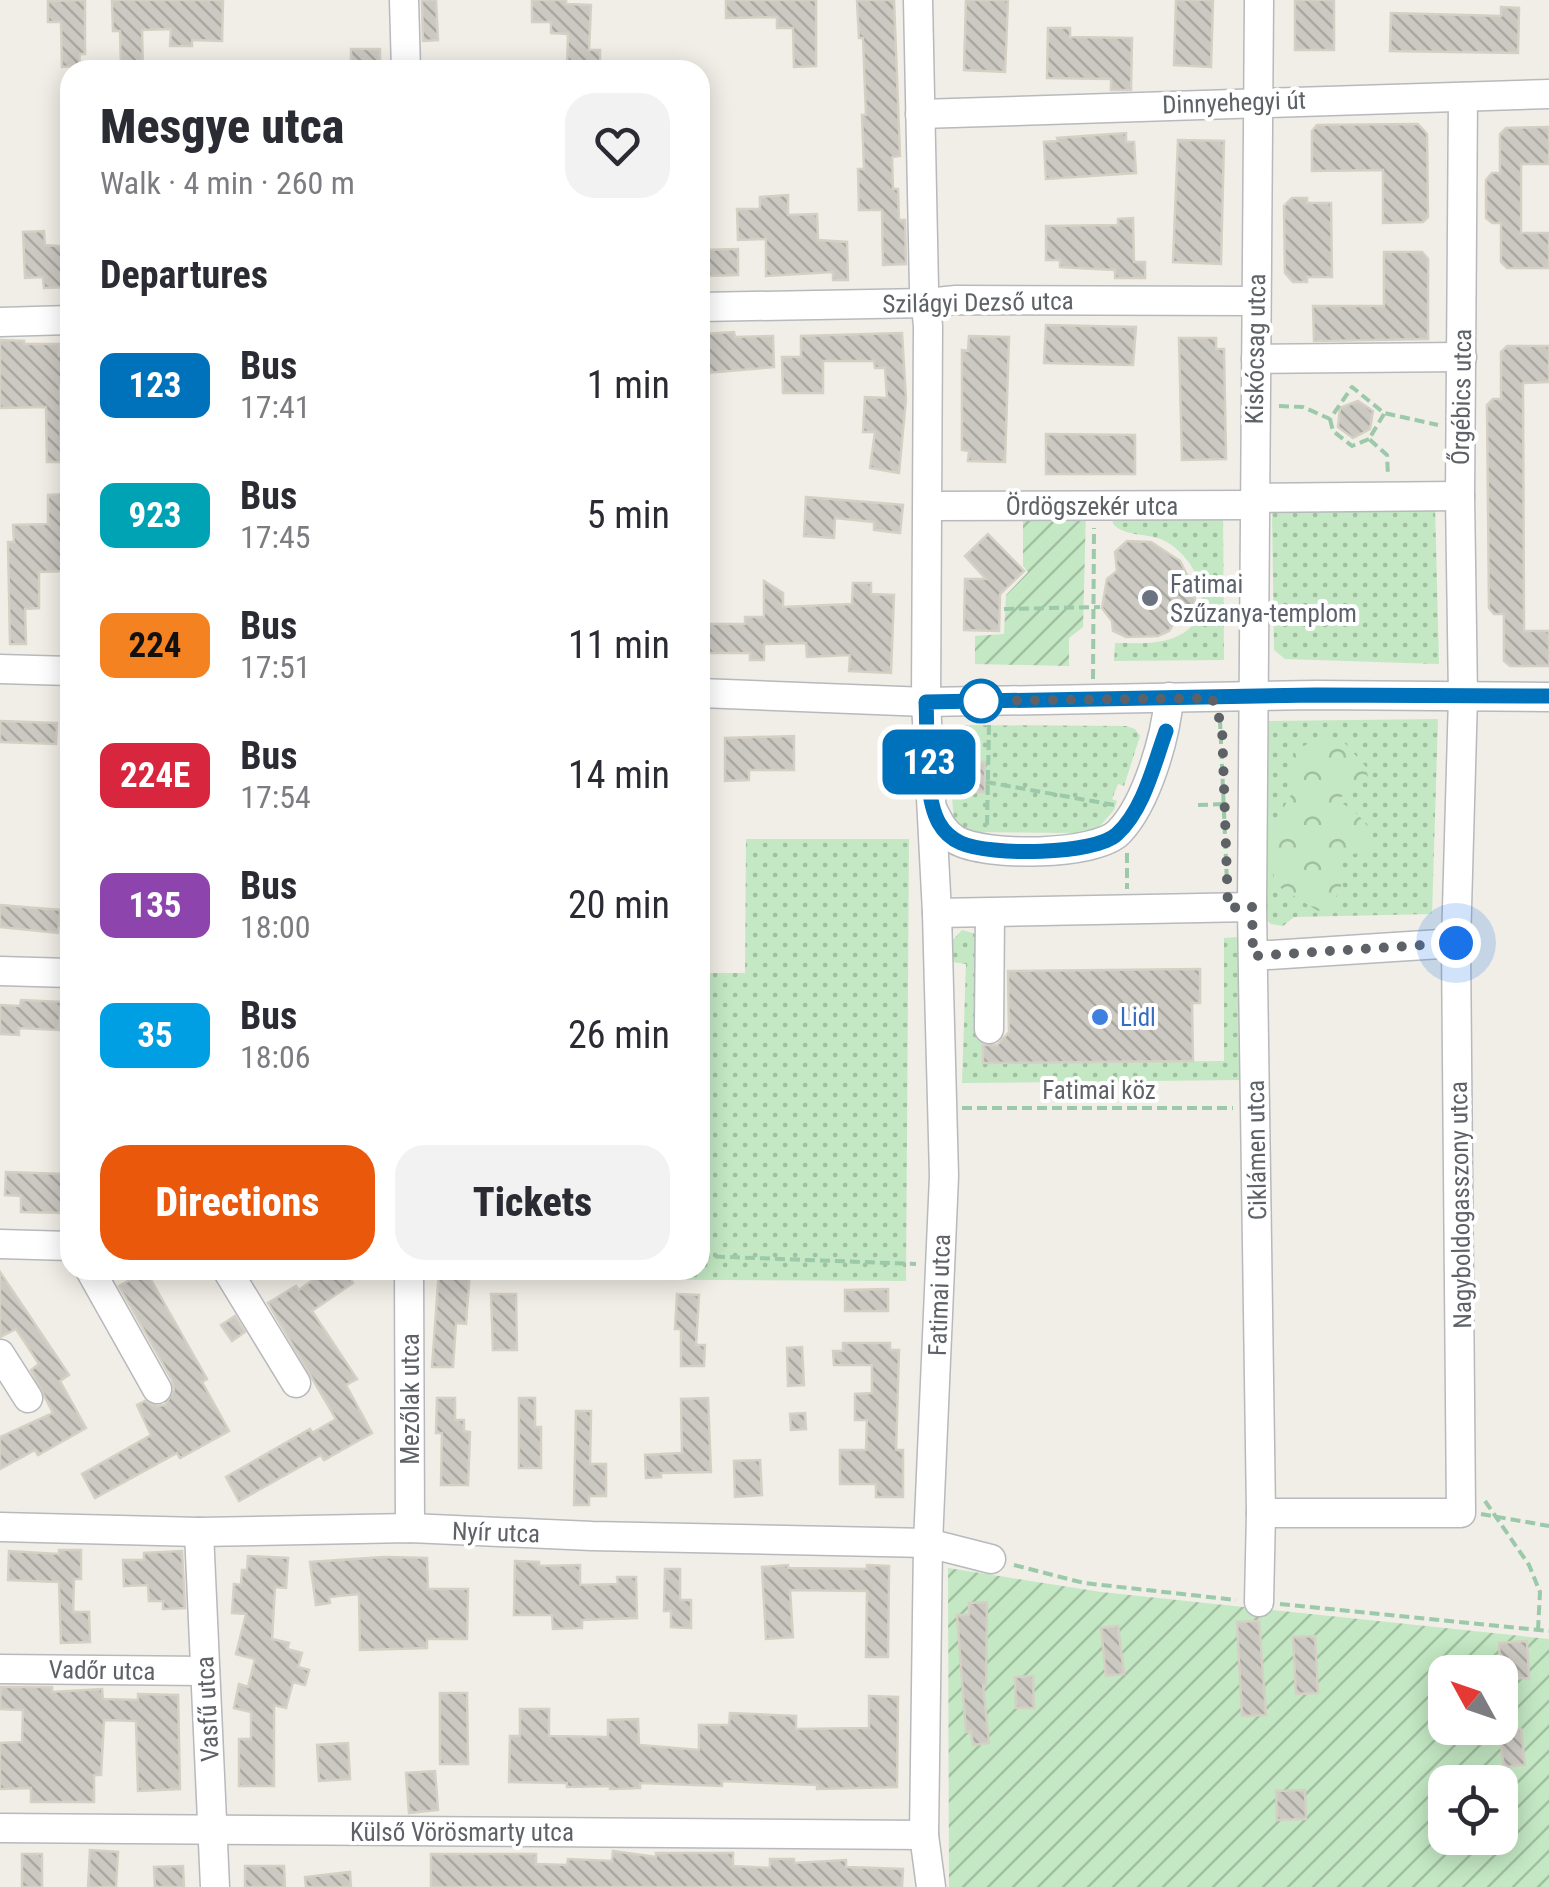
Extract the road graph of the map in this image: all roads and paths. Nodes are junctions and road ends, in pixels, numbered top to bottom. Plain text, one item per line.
1 (404, 0) edge
2 (918, 0) edge
3 (1259, 0) edge
4 (406, 60) edge
5 (1549, 94) edge
6 (1463, 97) junction
7 (1258, 101) junction
8 (920, 114) junction
9 (1256, 301) junction
10 (926, 304) junction
11 (710, 307) edge
12 (60, 320) edge
13 (0, 322) edge
14 (1462, 357) junction
15 (1256, 359) junction
16 (1254, 407) junction
17 (1384, 412) junction
18 (1330, 419) junction
19 (1461, 425) junction
20 (1369, 439) junction
21 (1387, 496) junction
22 (1460, 496) junction
23 (1255, 502) junction
24 (928, 506) junction
25 (1094, 507) junction
26 (1097, 608) junction
27 (1004, 609) dead end
28 (0, 669) edge
29 (60, 672) edge
30 (710, 693) edge
31 (1549, 696) edge
32 (1169, 697) junction
33 (1463, 697) junction
34 (1212, 698) junction
35 (1252, 698) junction
36 (1093, 699) junction
37 (990, 700) junction
38 (926, 702) junction
39 (986, 782) junction
40 (1225, 804) junction
41 (1198, 805) dead end
42 (932, 808) junction
43 (1131, 816) junction
44 (988, 850) junction
45 (1240, 907) junction
46 (1127, 910) junction
47 (990, 913) junction
48 (937, 914) junction
49 (1456, 943) junction
50 (1253, 956) junction
51 (0, 971) edge
52 (60, 973) edge
53 (989, 1029) dead end
54 (942, 1108) junction
55 (1255, 1108) junction
56 (0, 1244) edge
57 (60, 1246) edge
58 (710, 1256) edge
59 (941, 1265) junction
60 (96, 1280) edge
61 (234, 1280) edge
62 (409, 1280) edge
63 (0, 1354) edge
64 (296, 1383) dead end
65 (157, 1390) dead end
66 (28, 1398) dead end
67 (1474, 1507) junction
68 (1262, 1513) junction
69 (1497, 1515) junction
70 (1549, 1526) edge
71 (0, 1527) edge
72 (410, 1528) junction
73 (199, 1532) junction
74 (928, 1543) junction
75 (991, 1559) dead end
76 (1259, 1602) dead end
77 (1538, 1630) dead end
78 (0, 1670) edge
79 (205, 1671) junction
80 (0, 1828) edge
81 (212, 1830) junction
82 (924, 1835) junction
83 (215, 1887) edge
84 (932, 1887) edge

1 - 4 street
2 - 8 street, Fatimai utca
3 - 7 street, Kiskócsag utca
5 - 6 street, Dinnyehegyi út
6 - 7 street, Dinnyehegyi út
6 - 14 street, Őrgébics utca
7 - 8 street, Dinnyehegyi út
7 - 9 street, Kiskócsag utca
8 - 10 street, Fatimai utca
9 - 10 street, Szilágyi Dezső utca
9 - 15 street, Kiskócsag utca
10 - 11 street, Szilágyi Dezső utca
10 - 24 street, Fatimai utca
12 - 13 street
14 - 15 street
14 - 19 street, Őrgébics utca
15 - 16 street, Kiskócsag utca
16 - 18 path
16 - 23 street, Kiskócsag utca
17 - 18 path
17 - 19 path
17 - 20 path
18 - 20 path
19 - 22 street, Őrgébics utca
20 - 21 path
21 - 22 street, Ördögszekér utca
21 - 23 street, Ördögszekér utca
22 - 33 street, Őrgébics utca
23 - 25 street, Ördögszekér utca
23 - 35 street, Kiskócsag utca
24 - 25 street, Ördögszekér utca
24 - 38 street, Fatimai utca
25 - 26 path
26 - 27 path
26 - 36 path
28 - 29 street
30 - 38 street
31 - 33 street
32 - 34 street
32 - 36 street
32 - 43 street
33 - 35 street
33 - 49 street, Nagyboldogasszony utca
34 - 35 street
34 - 40 path
35 - 45 street, Ciklámen utca
36 - 37 street
37 - 38 street
37 - 39 path
38 - 42 street, Fatimai utca
39 - 43 path
39 - 44 path
40 - 41 path
40 - 45 path
42 - 44 street
42 - 48 street, Fatimai utca
43 - 44 street
43 - 46 path
45 - 46 street
45 - 50 street, Ciklámen utca
46 - 47 street
47 - 48 street
47 - 53 street
48 - 54 street, Fatimai utca
49 - 50 street
49 - 67 street, Nagyboldogasszony utca
50 - 55 street, Ciklámen utca
51 - 52 street
54 - 55 path, Fatimai köz
54 - 59 street, Fatimai utca
55 - 68 street, Ciklámen utca
56 - 57 street
58 - 59 path
59 - 74 street, Fatimai utca
60 - 65 street
61 - 64 street
62 - 72 street, Mezőlak utca
63 - 66 street
67 - 68 street
67 - 69 path
67 - 69 path
68 - 76 street, Ciklámen utca
69 - 70 path
69 - 77 path
71 - 73 street, Nyír utca
72 - 73 street, Nyír utca
72 - 74 street, Nyír utca
73 - 79 street, Vasfű utca
74 - 75 street, Nyír utca
74 - 82 street, Fatimai utca
78 - 79 street, Vadőr utca
79 - 81 street, Vasfű utca
80 - 81 street, Külső Vörösmarty utca
81 - 82 street, Külső Vörösmarty utca
81 - 83 street, Vasfű utca
82 - 84 street, Fatimai utca

